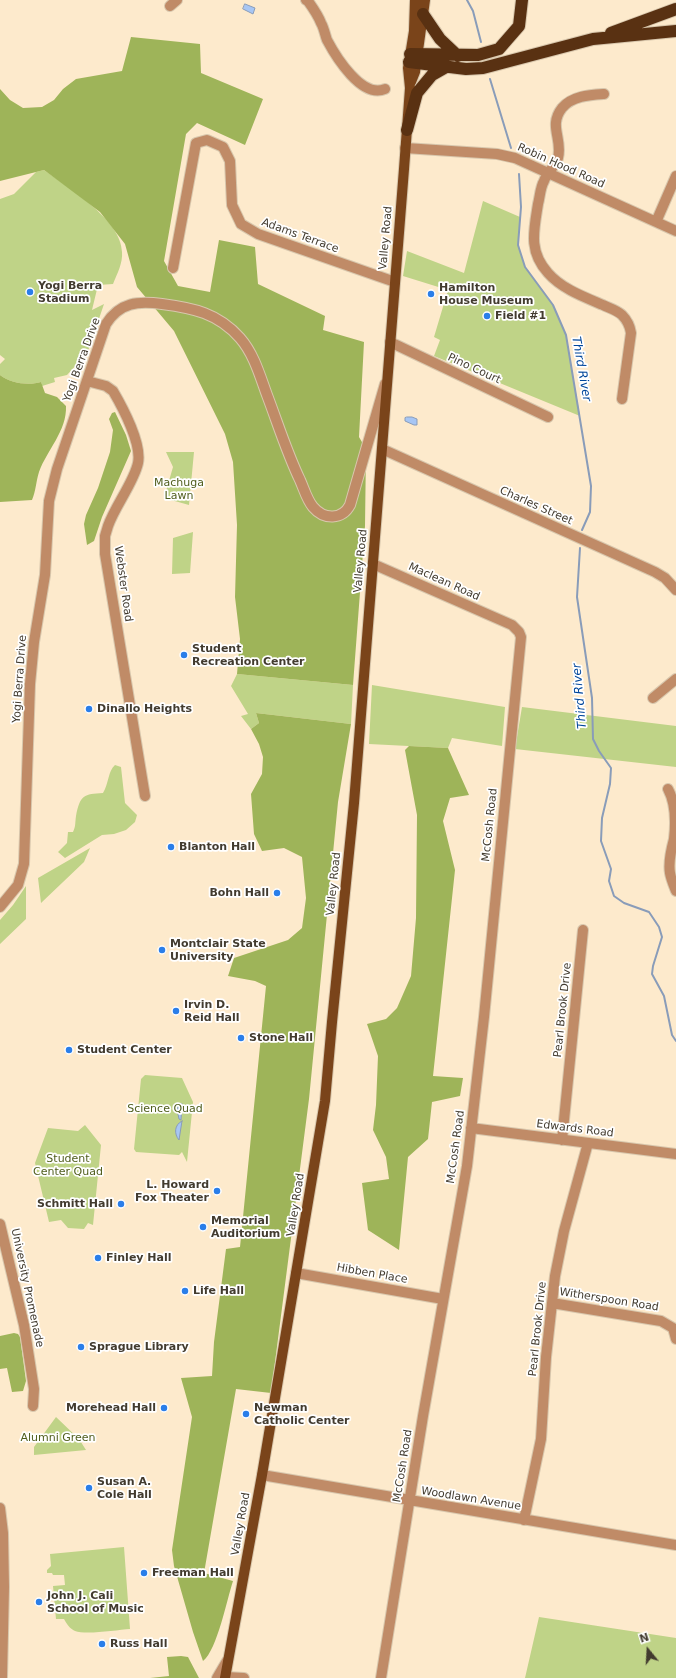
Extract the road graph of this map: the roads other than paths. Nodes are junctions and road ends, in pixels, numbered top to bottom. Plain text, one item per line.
1 (306, 0) edge
2 (415, 0) edge
3 (426, 0) edge
4 (522, 0) edge
5 (674, 10) edge
6 (423, 14) junction
7 (676, 31) edge
8 (593, 39) junction
9 (458, 56) junction
10 (413, 58) junction
11 (446, 67) junction
12 (385, 88) dead end
13 (604, 94) dead end
14 (407, 130) junction
15 (405, 148) junction
16 (549, 172) junction
17 (676, 176) edge
18 (656, 222) junction
19 (676, 231) edge
20 (173, 268) dead end
21 (395, 282) junction
22 (390, 342) junction
23 (387, 376) junction
24 (87, 381) junction
25 (622, 399) dead end
26 (548, 417) dead end
27 (382, 449) junction
28 (373, 564) junction
29 (676, 590) edge
30 (505, 622) joint
31 (676, 679) edge
32 (653, 698) dead end
33 (668, 790) dead end
34 (145, 796) dead end
35 (676, 891) edge
36 (0, 907) edge
37 (583, 930) dead end
38 (471, 1128) junction
39 (562, 1140) junction
40 (588, 1143) junction
41 (676, 1154) edge
42 (0, 1224) edge
43 (296, 1273) junction
44 (443, 1299) junction
45 (552, 1303) junction
46 (676, 1339) edge
47 (33, 1406) dead end
48 (262, 1475) junction
49 (410, 1501) junction
50 (0, 1508) edge
51 (524, 1520) junction
52 (676, 1545) edge
53 (2, 1678) edge
54 (222, 1678) edge
55 (244, 1678) edge
56 (381, 1678) edge

1 - 12 street
2 - 10 main road, Valley Road
3 - 6 main road, Valley Road
4 - 9 highway
5 - 8 highway
6 - 9 highway
6 - 10 main road, Valley Road
7 - 8 highway
8 - 11 highway
9 - 10 highway
10 - 11 highway
10 - 14 main road, Valley Road
11 - 14 highway
13 - 16 street
14 - 15 main road, Valley Road
15 - 16 street, Robin Hood Road
15 - 21 main road, Valley Road
16 - 18 street, Robin Hood Road
16 - 25 street
17 - 18 street
18 - 19 street, Robin Hood Road
20 - 21 street, Adams Terrace
21 - 22 main road, Valley Road
22 - 23 main road, Valley Road
22 - 26 street, Pino Court
23 - 24 street, Yogi Berra Drive
23 - 27 main road, Valley Road
24 - 34 street, Webster Road
24 - 36 street, Yogi Berra Drive
27 - 28 main road, Valley Road
27 - 29 street, Charles Street
28 - 30 street, Maclean Road
28 - 43 main road, Valley Road
30 - 38 street, McCosh Road
31 - 32 street
33 - 35 street
37 - 39 street, Pearl Brook Drive
38 - 39 street, Edwards Road
38 - 44 street, McCosh Road
39 - 40 street, Edwards Road
40 - 41 street, Edwards Road
40 - 45 street, Pearl Brook Drive
42 - 47 street, University Promenade
43 - 44 street, Hibben Place
43 - 48 main road, Valley Road
44 - 49 street, McCosh Road
45 - 46 street, Witherspoon Road
45 - 51 street, Pearl Brook Drive
48 - 49 street, Woodlawn Avenue
48 - 54 main road, Valley Road
49 - 51 street, Woodlawn Avenue
49 - 56 street, McCosh Road
50 - 53 street
51 - 52 street, Woodlawn Avenue
54 - 55 street

